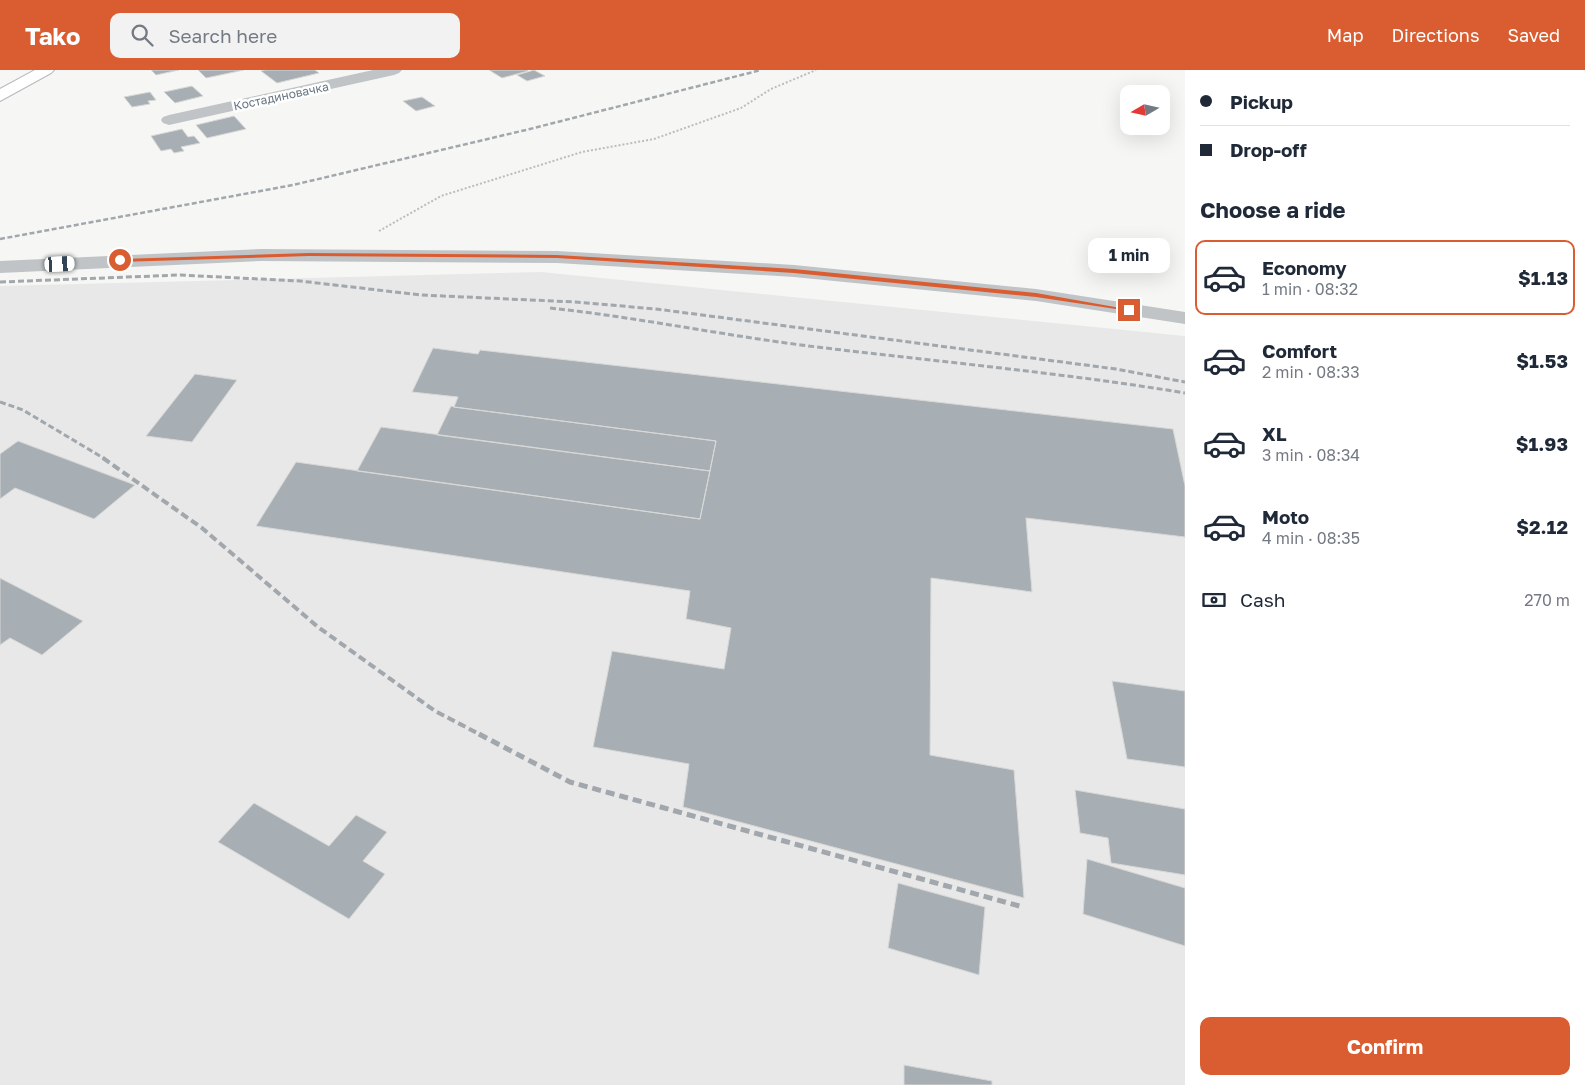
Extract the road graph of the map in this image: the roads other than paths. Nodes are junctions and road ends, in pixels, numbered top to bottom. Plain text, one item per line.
1 (10, 70) edge
2 (46, 70) edge
3 (394, 70) edge
4 (18, 85) junction
5 (0, 96) edge
6 (169, 120) dead end
7 (0, 267) edge
8 (1185, 318) edge

1 - 4 main road
2 - 4 main road
3 - 6 street, Костадиновачка
4 - 5 main road
7 - 8 street

